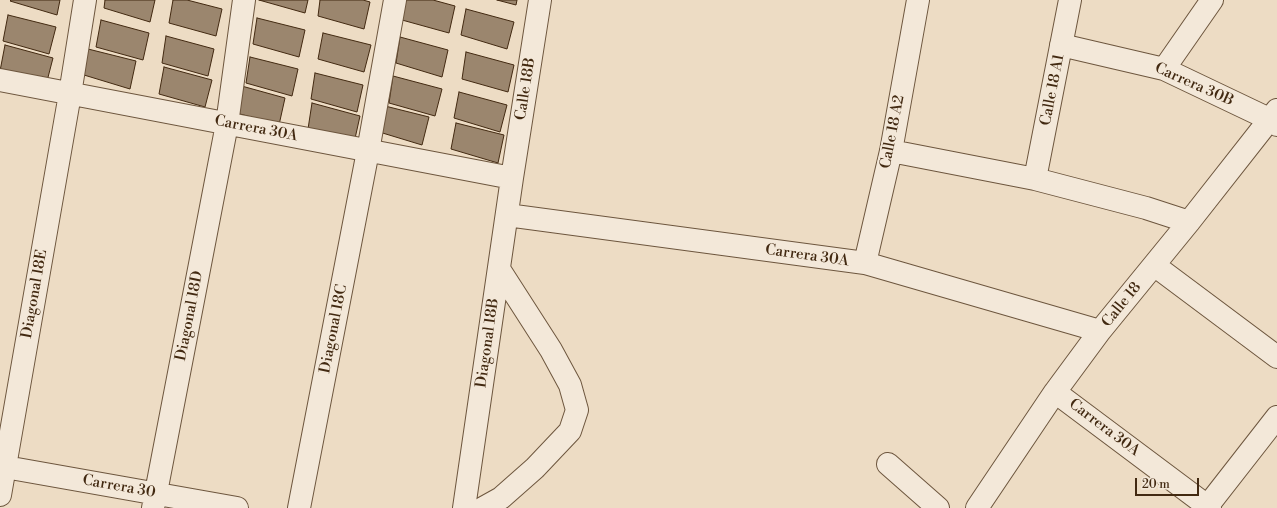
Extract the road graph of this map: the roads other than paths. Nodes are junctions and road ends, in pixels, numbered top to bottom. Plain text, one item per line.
1 (85, 0) edge
2 (244, 0) edge
3 (394, 0) edge
4 (540, 0) edge
5 (918, 0) edge
6 (1070, 0) edge
7 (1212, 0) edge
8 (1061, 46) junction
9 (1164, 69) junction
10 (0, 80) edge
11 (70, 94) junction
12 (1274, 118) edge
13 (227, 124) junction
14 (368, 150) junction
15 (890, 151) junction
16 (512, 178) junction
17 (1035, 179) junction
18 (507, 215) junction
19 (1189, 222) junction
20 (866, 263) junction
21 (1154, 265) junction
22 (499, 269) junction
23 (1100, 331) junction
24 (1277, 357) edge
25 (1055, 392) junction
26 (1277, 417) edge
27 (888, 464) dead end
28 (2, 467) edge
29 (0, 495) edge
30 (154, 501) edge
31 (1208, 507) edge
32 (237, 508) edge
33 (300, 508) edge
34 (464, 508) edge
35 (483, 508) edge
36 (938, 508) edge
37 (977, 508) edge

1 - 11 street, Diagonal 18E
2 - 13 street, Diagonal 18D
3 - 14 street, Diagonal 18C
4 - 16 street, Calle 18B
5 - 15 street, Calle 18 A2
6 - 8 street, Calle 18 A1
7 - 9 street
8 - 9 street, Carrera 30B
8 - 17 street, Calle 18 A1
9 - 12 street, Carrera 30B
10 - 11 street, Carrera 30A
11 - 13 street, Carrera 30A
11 - 28 street, Diagonal 18E
12 - 19 street, Calle 18
13 - 14 street, Carrera 30A
13 - 30 street, Diagonal 18D
14 - 16 street, Carrera 30A
14 - 33 street, Diagonal 18C
15 - 17 street
15 - 20 street, Calle 18 A2
16 - 18 street, Diagonal 18B
17 - 19 street
18 - 20 street, Carrera 30A
18 - 22 street, Diagonal 18B
19 - 21 street, Calle 18
20 - 23 street, Carrera 30A
21 - 23 street, Calle 18
21 - 24 street
22 - 34 street, Diagonal 18B
22 - 35 street
23 - 25 street, Calle 18
25 - 31 street, Carrera 30A
25 - 37 street, Calle 18
26 - 31 street
27 - 36 street
28 - 29 street, Diagonal 18E
28 - 30 street, Carrera 30
30 - 32 street, Carrera 30

